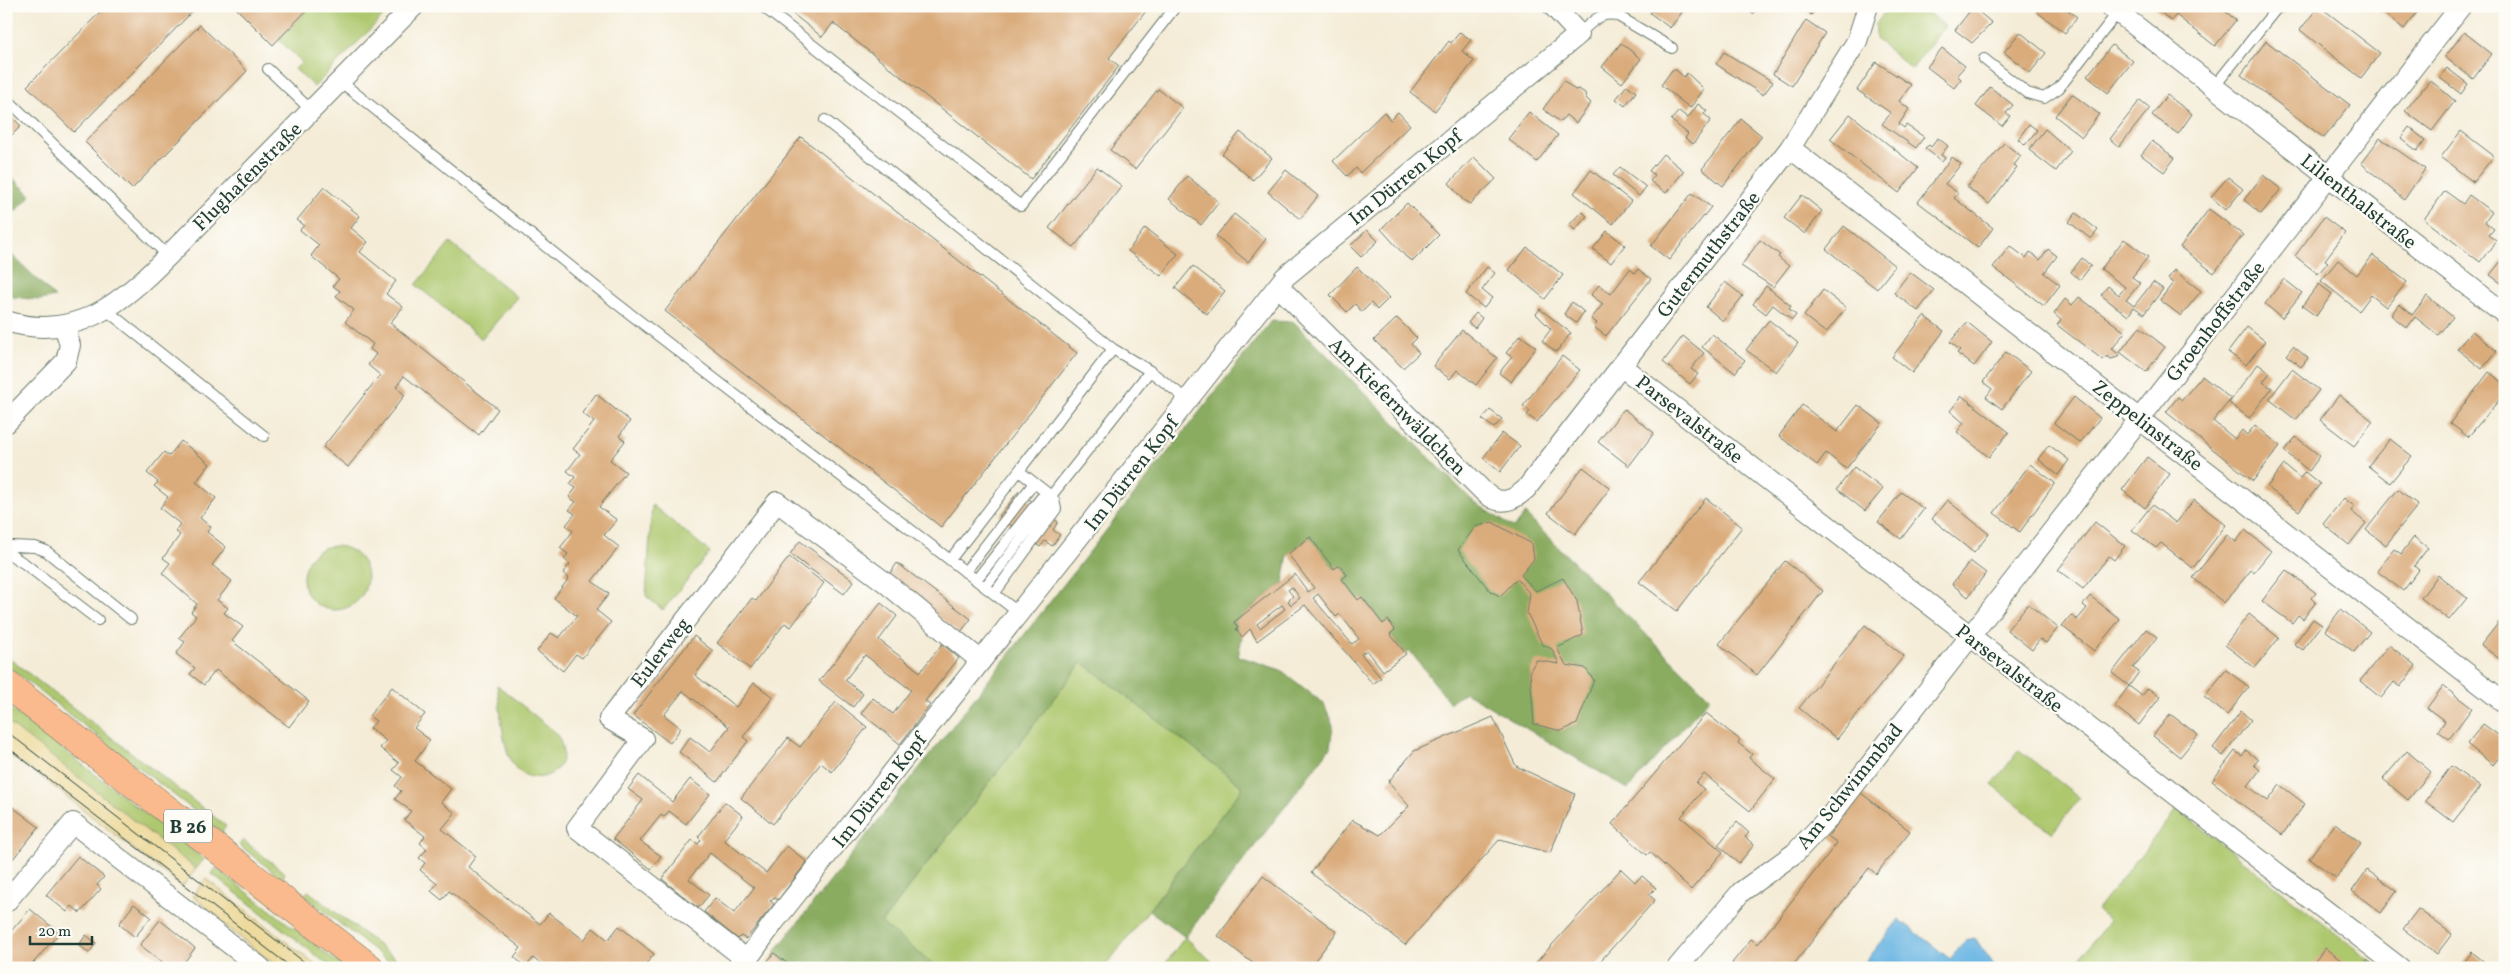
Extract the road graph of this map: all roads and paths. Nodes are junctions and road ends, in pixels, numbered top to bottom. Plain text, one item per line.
1 (414, 6) edge
2 (762, 6) edge
3 (1176, 6) edge
4 (1553, 6) edge
5 (1868, 6) edge
6 (2460, 6) edge
7 (2277, 7) edge
8 (2114, 9) edge
9 (1579, 34) junction
10 (1672, 48) dead end
11 (1984, 59) dead end
12 (268, 69) dead end
13 (340, 81) junction
14 (2214, 87) junction
15 (6, 98) edge
16 (311, 110) junction
17 (825, 120) dead end
18 (1790, 148) junction
19 (2327, 177) junction
20 (168, 256) junction
21 (1278, 286) junction
22 (105, 309) junction
23 (2505, 314) edge
24 (6, 322) edge
25 (64, 326) junction
26 (1114, 349) junction
27 (1621, 366) junction
28 (1150, 371) junction
29 (1189, 401) junction
30 (2140, 418) junction
31 (6, 422) edge
32 (264, 436) dead end
33 (1019, 471) junction
34 (1034, 483) junction
35 (1526, 489) joint
36 (1051, 496) junction
37 (8, 548) edge
38 (950, 560) junction
39 (965, 572) junction
40 (976, 580) junction
41 (985, 587) junction
42 (994, 594) junction
43 (1019, 613) junction
44 (131, 619) dead end
45 (98, 620) dead end
46 (1969, 636) junction
47 (981, 661) junction
48 (6, 684) edge
49 (2505, 703) edge
50 (6, 902) edge
51 (744, 964) edge
52 (261, 968) edge
53 (370, 968) edge
54 (1677, 968) edge
55 (2400, 968) edge

1 - 13 street, Flughafenstraße
2 - 3 lane
4 - 9 street
5 - 18 street, Gutermuthstraße
6 - 19 street, Groenhoffstraße
7 - 14 lane
8 - 11 lane, Lilienthalstraße
8 - 14 street, Lilienthalstraße
9 - 10 lane, Im Dürren Kopf
9 - 21 street, Im Dürren Kopf
12 - 16 lane
13 - 16 street, Flughafenstraße
13 - 38 lane
14 - 19 street, Lilienthalstraße
15 - 20 lane
16 - 20 street, Flughafenstraße
17 - 26 lane
18 - 27 street, Gutermuthstraße
18 - 30 street, Zeppelinstraße
19 - 23 street, Lilienthalstraße
19 - 30 street, Groenhoffstraße
20 - 22 street, Flughafenstraße
21 - 29 street, Im Dürren Kopf
21 - 35 street, Am Kiefernwäldchen
22 - 25 street, Flughafenstraße
22 - 32 lane
24 - 25 street, Flughafenstraße
25 - 31 street
26 - 28 lane
26 - 33 lane
27 - 35 street, Gutermuthstraße
27 - 46 street, Parsevalstraße
28 - 29 lane
28 - 36 lane
29 - 43 street, Im Dürren Kopf
30 - 46 street, Groenhoffstraße
30 - 49 street, Zeppelinstraße
33 - 34 lane
33 - 38 lane
34 - 36 lane
34 - 39 lane
36 - 40 lane
36 - 41 lane
36 - 42 lane
37 - 44 lane
37 - 45 lane
38 - 39 lane
39 - 40 lane
40 - 41 lane
41 - 42 lane
42 - 43 lane
43 - 47 street, Im Dürren Kopf
46 - 54 street, Am Schwimmbad
46 - 55 street, Parsevalstraße
47 - 51 street, Im Dürren Kopf
47 - 51 street, Eulerweg
48 - 53 main road, B 26
50 - 52 street

